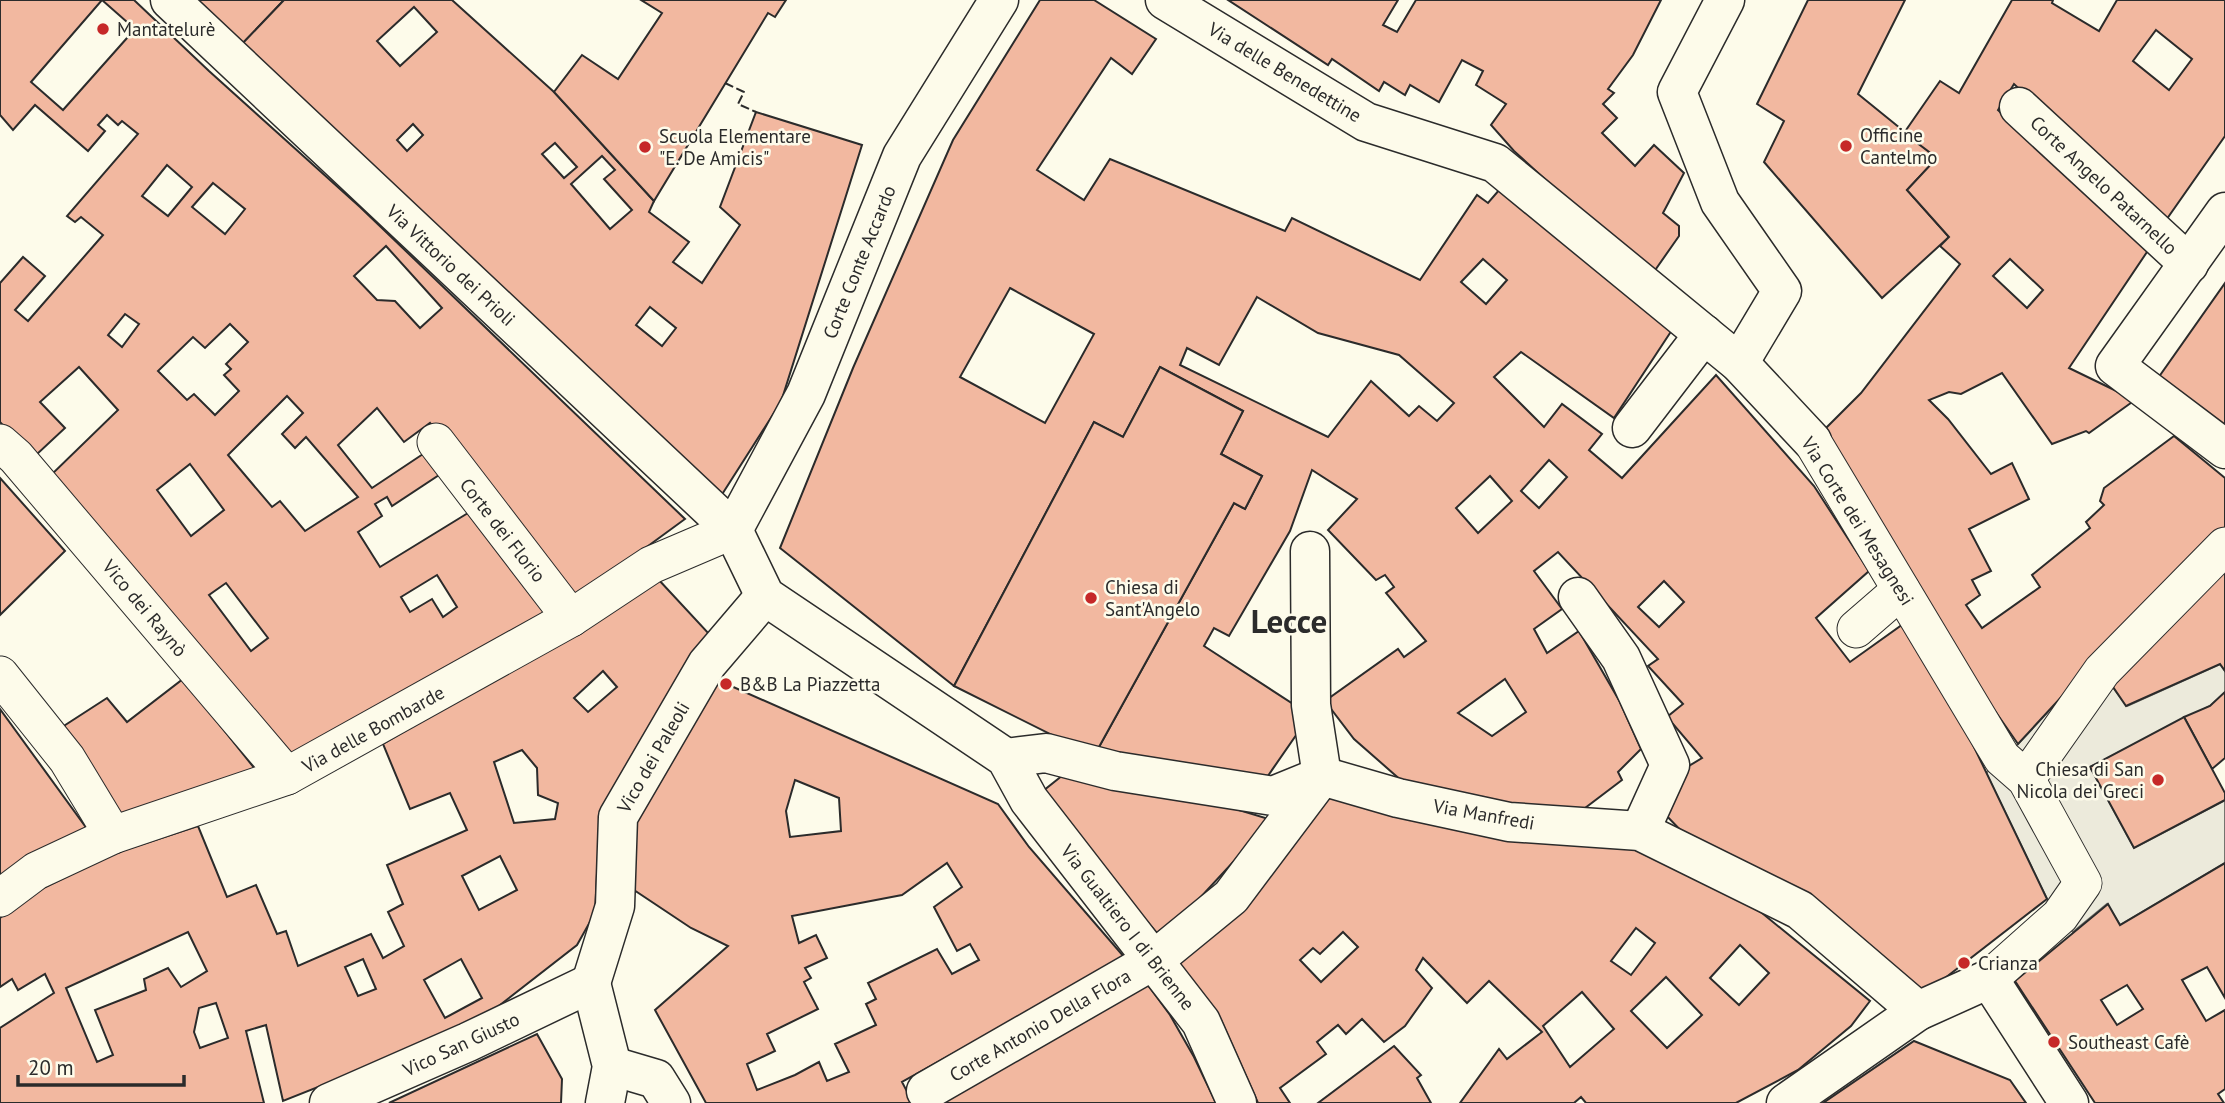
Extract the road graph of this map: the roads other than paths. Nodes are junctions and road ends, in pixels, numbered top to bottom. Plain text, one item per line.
1 (170, 0) edge
2 (999, 0) edge
3 (1165, 0) edge
4 (1725, 0) edge
5 (2019, 107) dead end
6 (2225, 212) edge
7 (2189, 264) junction
8 (1704, 334) junction
9 (1739, 363) junction
10 (1632, 428) dead end
11 (1812, 441) joint
12 (436, 442) dead end
13 (0, 443) edge
14 (2225, 449) edge
15 (733, 530) junction
16 (2225, 545) edge
17 (1310, 551) dead end
18 (1901, 590) junction
19 (765, 596) junction
20 (1577, 597) dead end
21 (571, 618) junction
22 (1856, 629) dead end
23 (0, 675) edge
24 (1006, 758) junction
25 (2014, 769) junction
26 (287, 776) junction
27 (1322, 776) junction
28 (1640, 831) junction
29 (113, 835) junction
30 (0, 898) edge
31 (1154, 960) junction
32 (1989, 979) junction
33 (590, 983) junction
34 (1918, 1011) junction
35 (612, 1066) junction
36 (926, 1091) dead end
37 (329, 1103) edge
38 (605, 1103) edge
39 (671, 1103) edge
40 (1237, 1103) edge
41 (1786, 1103) edge
42 (2069, 1103) edge

1 - 15 street, Via Vittorio dei Prioli
2 - 15 street, Corte Conte Accardo
3 - 8 street, Via delle Benedettine
4 - 9 street
5 - 7 street, Corte Angelo Patarnello
6 - 7 street
7 - 14 street
8 - 9 street
8 - 10 street
9 - 11 street, Via Corte dei Mesagnesi
11 - 18 street, Via Corte dei Mesagnesi
12 - 21 street, Corte dei Florio
13 - 26 street, Vico dei Raynò
15 - 19 street
15 - 21 street, Via delle Bombarde
16 - 25 street
17 - 27 street
18 - 22 street
18 - 25 street, Via Corte dei Mesagnesi
19 - 24 street
19 - 33 street, Vico dei Paleoli
20 - 28 street
21 - 26 street, Via delle Bombarde
23 - 29 street
24 - 27 street
24 - 31 street, Via Gualtiero I di Brienne
25 - 32 street, Via Corte dei Mesagnesi
26 - 29 street, Via delle Bombarde
27 - 28 street, Via Manfredi
27 - 31 street, Corte Antonio Della Flora
28 - 34 street, Via Manfredi
29 - 30 street, Via delle Bombarde
31 - 36 street, Corte Antonio Della Flora
31 - 40 street, Via Gualtiero I di Brienne
32 - 34 street
32 - 42 street
33 - 35 street
33 - 37 street, Vico San Giusto
34 - 41 street
35 - 38 street
35 - 39 street

